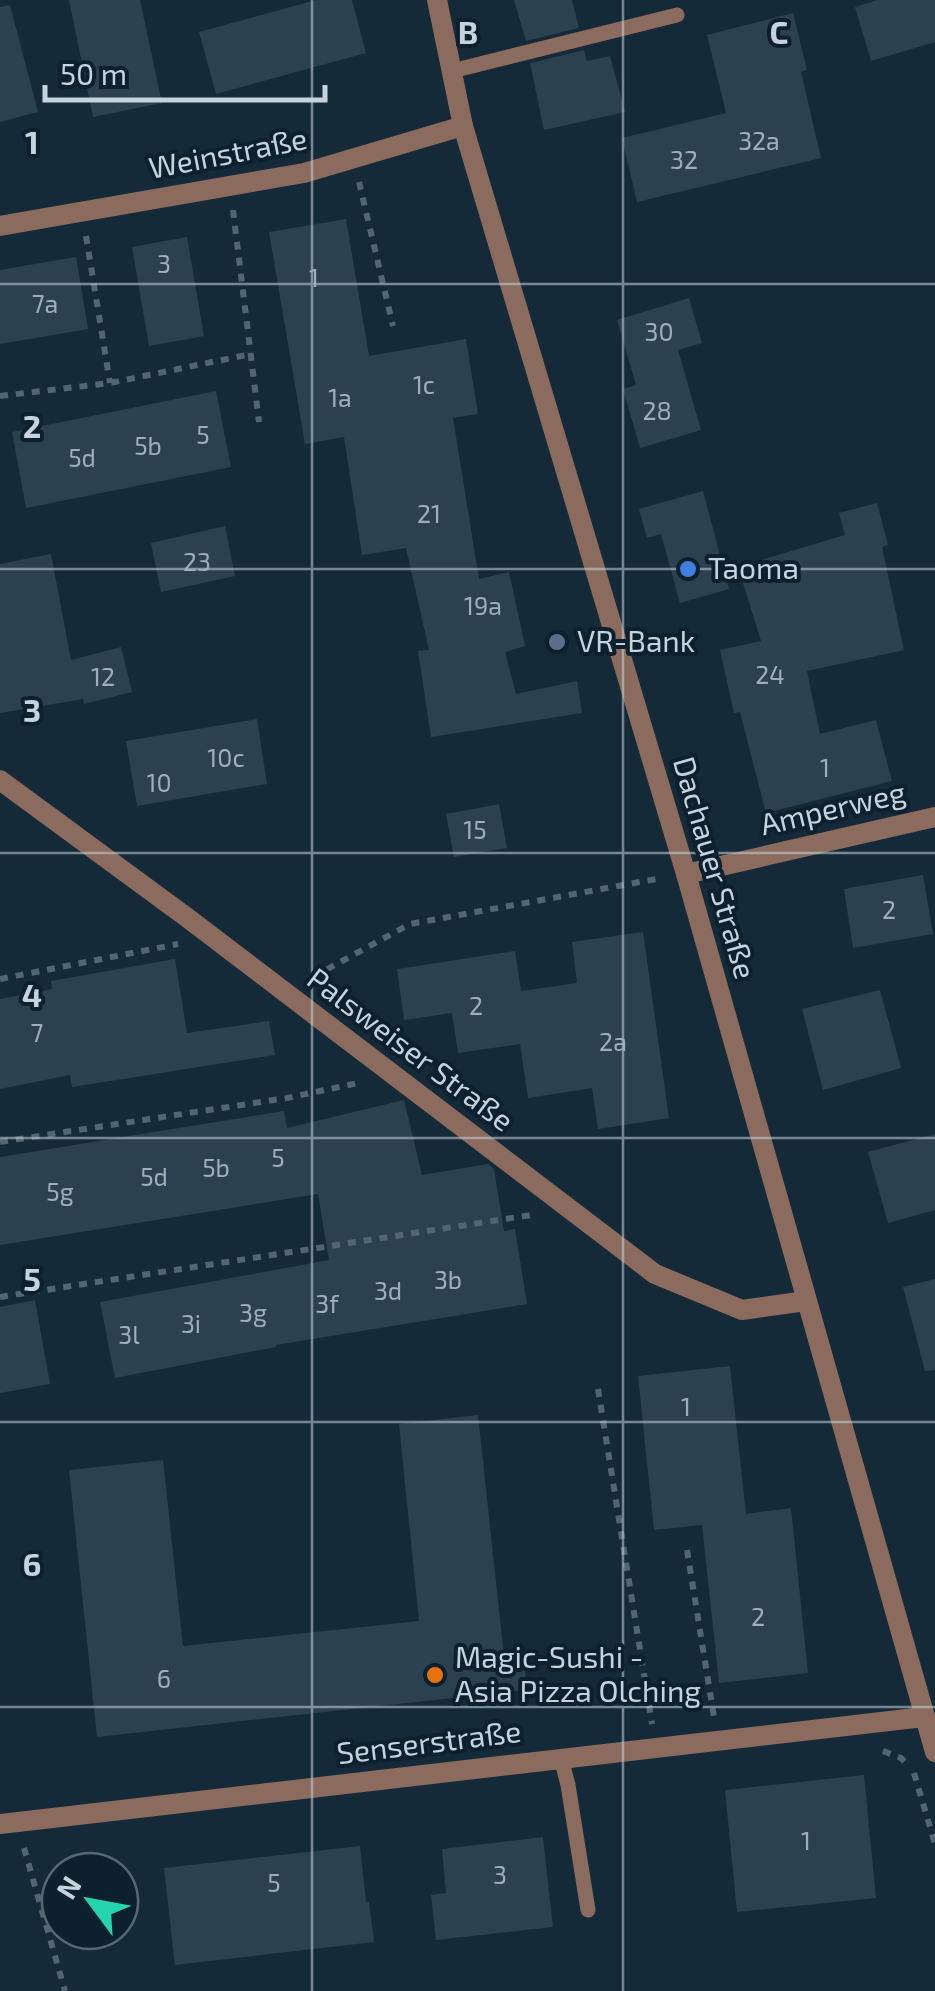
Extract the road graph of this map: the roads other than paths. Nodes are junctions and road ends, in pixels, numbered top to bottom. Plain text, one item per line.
1 (437, 0) edge
2 (678, 15) dead end
3 (452, 71) junction
4 (463, 126) junction
5 (0, 226) edge
6 (0, 780) edge
7 (935, 817) edge
8 (686, 874) junction
9 (806, 1302) junction
10 (924, 1716) junction
11 (935, 1752) edge
12 (561, 1758) junction
13 (8, 1823) edge
14 (588, 1910) dead end

1 - 3 street, Dachauer Straße
2 - 3 lane
3 - 4 street, Dachauer Straße
4 - 5 street, Weinstraße
4 - 8 street, Dachauer Straße
6 - 9 street, Palsweiser Straße
7 - 8 street, Amperweg
8 - 9 street, Dachauer Straße
9 - 10 street, Dachauer Straße
10 - 11 street, Dachauer Straße
10 - 12 street, Senserstraße
12 - 13 street, Senserstraße
12 - 14 lane

